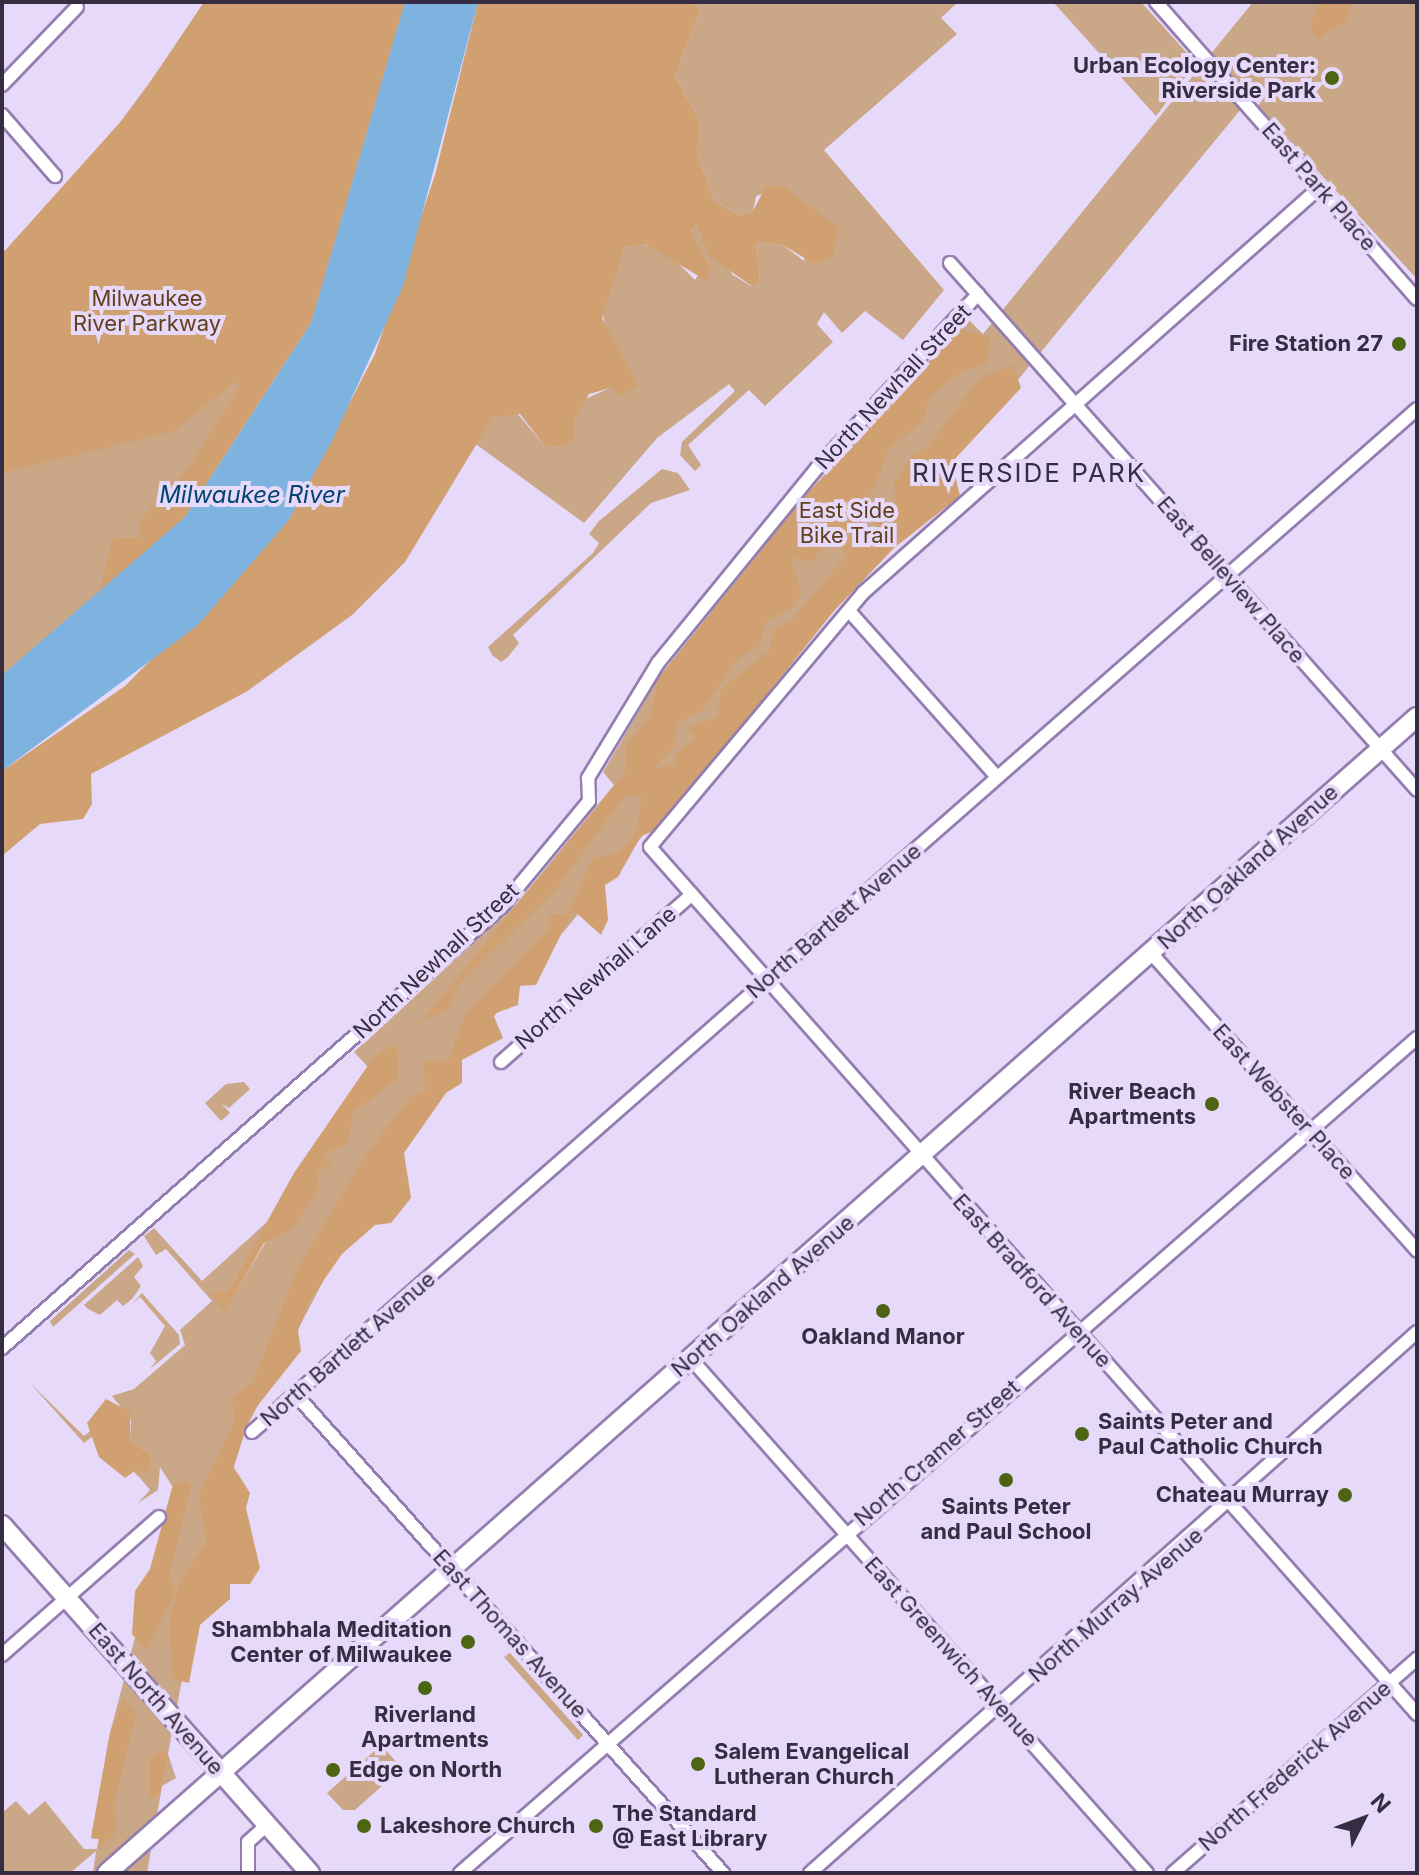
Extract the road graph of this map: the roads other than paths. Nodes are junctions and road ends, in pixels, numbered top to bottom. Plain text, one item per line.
1 (1156, 2) edge
2 (77, 7) dead end
3 (2, 85) edge
4 (2, 115) edge
5 (55, 176) dead end
6 (1319, 188) junction
7 (950, 263) dead end
8 (978, 294) junction
9 (1417, 299) edge
10 (1075, 403) junction
11 (1417, 409) edge
12 (1228, 577) junction
13 (850, 612) junction
14 (1417, 717) edge
15 (1381, 750) junction
16 (997, 777) junction
17 (1417, 790) edge
18 (692, 894) junction
19 (1151, 953) junction
20 (767, 980) junction
21 (1417, 1038) edge
22 (501, 1062) dead end
23 (1311, 1132) junction
24 (922, 1156) junction
25 (1417, 1251) edge
26 (1075, 1331) junction
27 (1417, 1332) edge
28 (2, 1348) edge
29 (691, 1359) junction
30 (297, 1396) junction
31 (252, 1432) dead end
32 (1231, 1504) junction
33 (159, 1517) dead end
34 (2, 1525) edge
35 (845, 1533) junction
36 (452, 1569) junction
37 (67, 1598) junction
38 (2, 1655) edge
39 (1417, 1659) edge
40 (1390, 1683) junction
41 (999, 1706) junction
42 (1417, 1714) edge
43 (607, 1743) junction
44 (221, 1773) junction
45 (267, 1825) junction
46 (107, 1873) edge
47 (248, 1873) edge
48 (310, 1873) edge
49 (460, 1873) edge
50 (723, 1873) edge
51 (810, 1873) edge
52 (1147, 1873) edge
53 (1173, 1873) edge

1 - 6 street, East Park Place
2 - 3 street
4 - 5 street
6 - 9 street, East Park Place
6 - 10 street
7 - 8 street, East Belleview Place
8 - 10 street, East Belleview Place
8 - 28 street, North Newhall Street
10 - 12 street, East Belleview Place
10 - 13 street
11 - 12 street, North Bartlett Avenue
12 - 15 street, East Belleview Place
12 - 16 street, North Bartlett Avenue
13 - 16 street
13 - 18 street, East Bradford Avenue
14 - 15 main road, North Oakland Avenue
15 - 17 street, East Belleview Place
15 - 19 main road, North Oakland Avenue
16 - 20 street, North Bartlett Avenue
18 - 20 street, East Bradford Avenue
18 - 22 street, North Newhall Lane
19 - 23 street, East Webster Place
19 - 24 main road, North Oakland Avenue
20 - 24 street, East Bradford Avenue
20 - 30 street, North Bartlett Avenue
21 - 23 street, North Cramer Street
23 - 25 street, East Webster Place
23 - 26 street, North Cramer Street
24 - 26 street, East Bradford Avenue
24 - 29 main road, North Oakland Avenue
26 - 32 street, East Bradford Avenue
26 - 35 street, North Cramer Street
27 - 32 street, North Murray Avenue
29 - 35 street, East Greenwich Avenue
29 - 36 main road, North Oakland Avenue
30 - 31 street, North Bartlett Avenue
30 - 36 street, East Thomas Avenue
32 - 40 street, East Bradford Avenue
32 - 41 street, North Murray Avenue
33 - 37 street
34 - 37 main road, East North Avenue
35 - 41 street, East Greenwich Avenue
35 - 43 street, North Cramer Street
36 - 43 street, East Thomas Avenue
36 - 44 main road, North Oakland Avenue
37 - 38 street
37 - 44 main road, East North Avenue
39 - 40 street, North Frederick Avenue
40 - 42 street, East Bradford Avenue
40 - 53 street, North Frederick Avenue
41 - 51 street, North Murray Avenue
41 - 52 street, East Greenwich Avenue
43 - 49 street, North Cramer Street
43 - 50 street, East Thomas Avenue
44 - 45 main road, East North Avenue
44 - 46 main road, North Oakland Avenue
45 - 47 street
45 - 48 main road, East North Avenue

